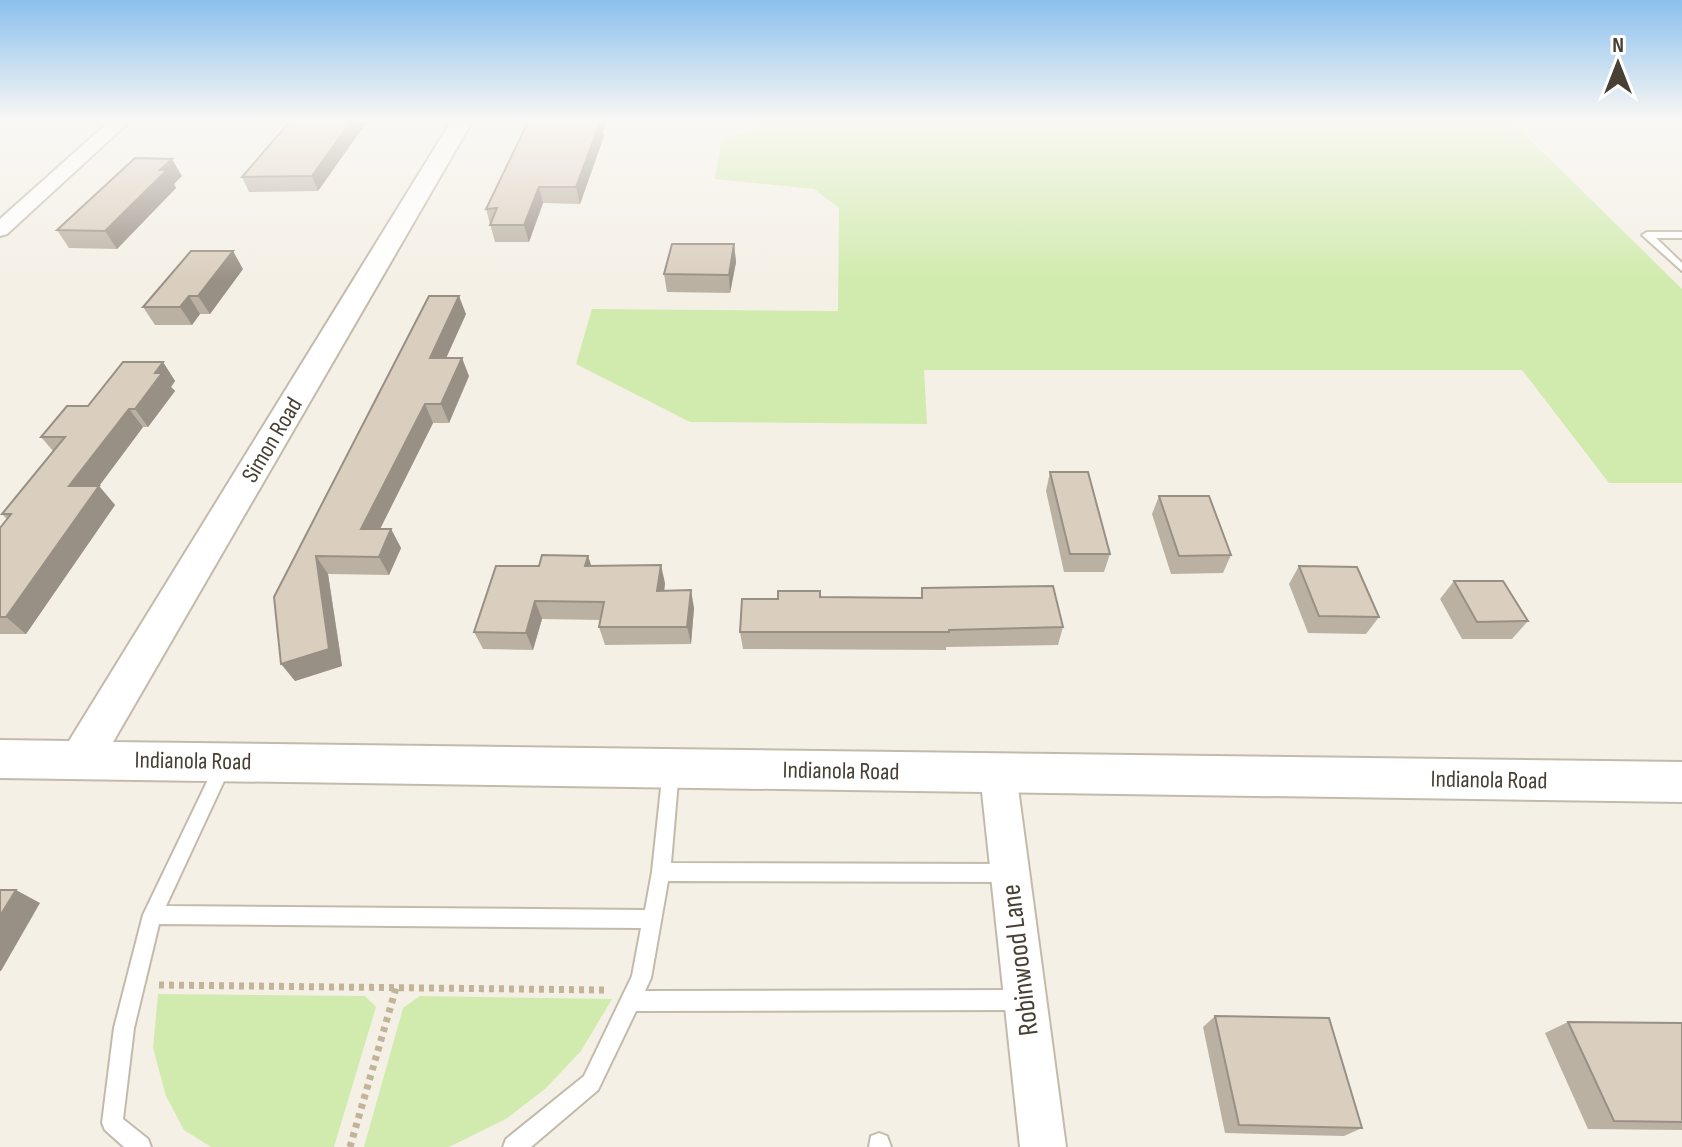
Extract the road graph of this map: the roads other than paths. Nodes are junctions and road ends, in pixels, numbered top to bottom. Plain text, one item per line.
1 (63, 174) edge
2 (431, 174) edge
3 (0, 230) edge
4 (1682, 235) edge
5 (1682, 268) edge
6 (0, 759) edge
7 (80, 760) junction
8 (225, 762) junction
9 (671, 769) junction
10 (998, 773) junction
11 (1682, 782) edge
12 (661, 872) junction
13 (1010, 873) junction
14 (152, 915) junction
15 (652, 919) junction
16 (633, 996) junction
17 (1024, 1000) junction
18 (140, 1147) edge
19 (514, 1147) edge
20 (1043, 1147) edge

1 - 3 street
2 - 7 street, Simon Road
4 - 5 lane
6 - 7 street, Indianola Road
7 - 8 street, Indianola Road
8 - 9 street, Indianola Road
8 - 14 lane
9 - 10 street, Indianola Road
9 - 12 lane
10 - 11 street, Indianola Road
10 - 13 street, Robinwood Lane
12 - 13 lane
12 - 15 lane
13 - 17 street, Robinwood Lane
14 - 15 lane
14 - 18 lane
15 - 16 lane
16 - 17 lane
16 - 19 lane
17 - 20 street, Robinwood Lane

